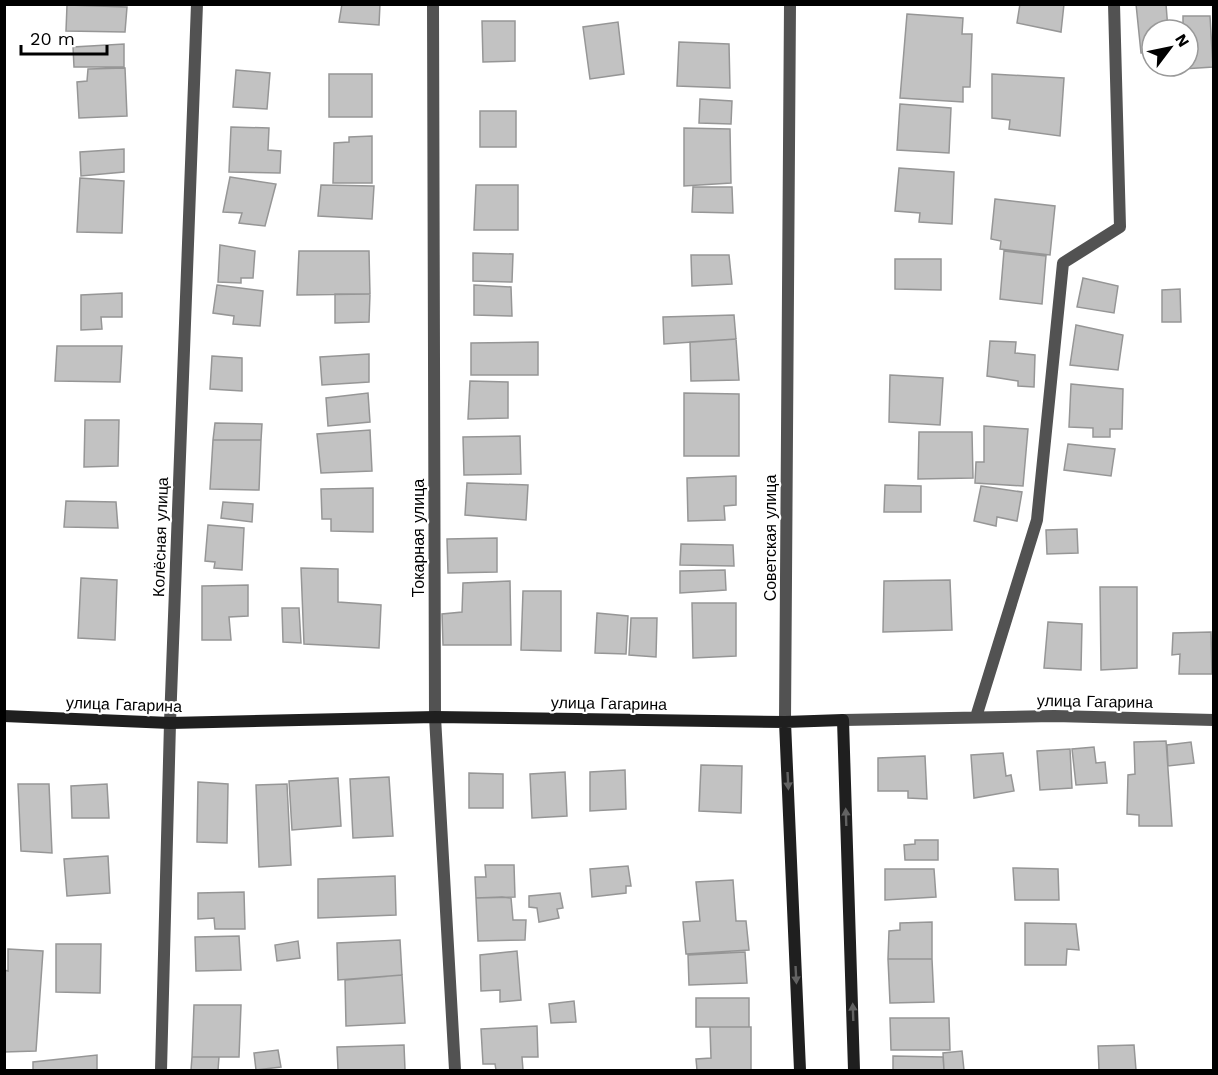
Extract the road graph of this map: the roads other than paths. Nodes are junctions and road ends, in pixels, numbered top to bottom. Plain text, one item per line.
1 (197, 4) edge
2 (432, 4) edge
3 (790, 4) edge
4 (1114, 4) edge
5 (4, 716) edge
6 (435, 717) junction
7 (976, 717) junction
8 (843, 720) junction
9 (1214, 720) edge
10 (785, 722) junction
11 (170, 723) junction
12 (161, 1071) edge
13 (455, 1071) edge
14 (800, 1071) edge
15 (854, 1071) edge

1 - 11 street, Колёсная улица
2 - 6 street, Токарная улица
3 - 10 street, Советская улица
4 - 7 street
5 - 11 street, улица Гагарина
6 - 10 street, улица Гагарина
6 - 11 street, улица Гагарина
6 - 13 street, Токарная улица
7 - 8 street, улица Гагарина
7 - 9 street, улица Гагарина
8 - 10 street, улица Гагарина
15 -> 8 street
10 -> 14 street, Советская улица
11 - 12 street, Колёсная улица

